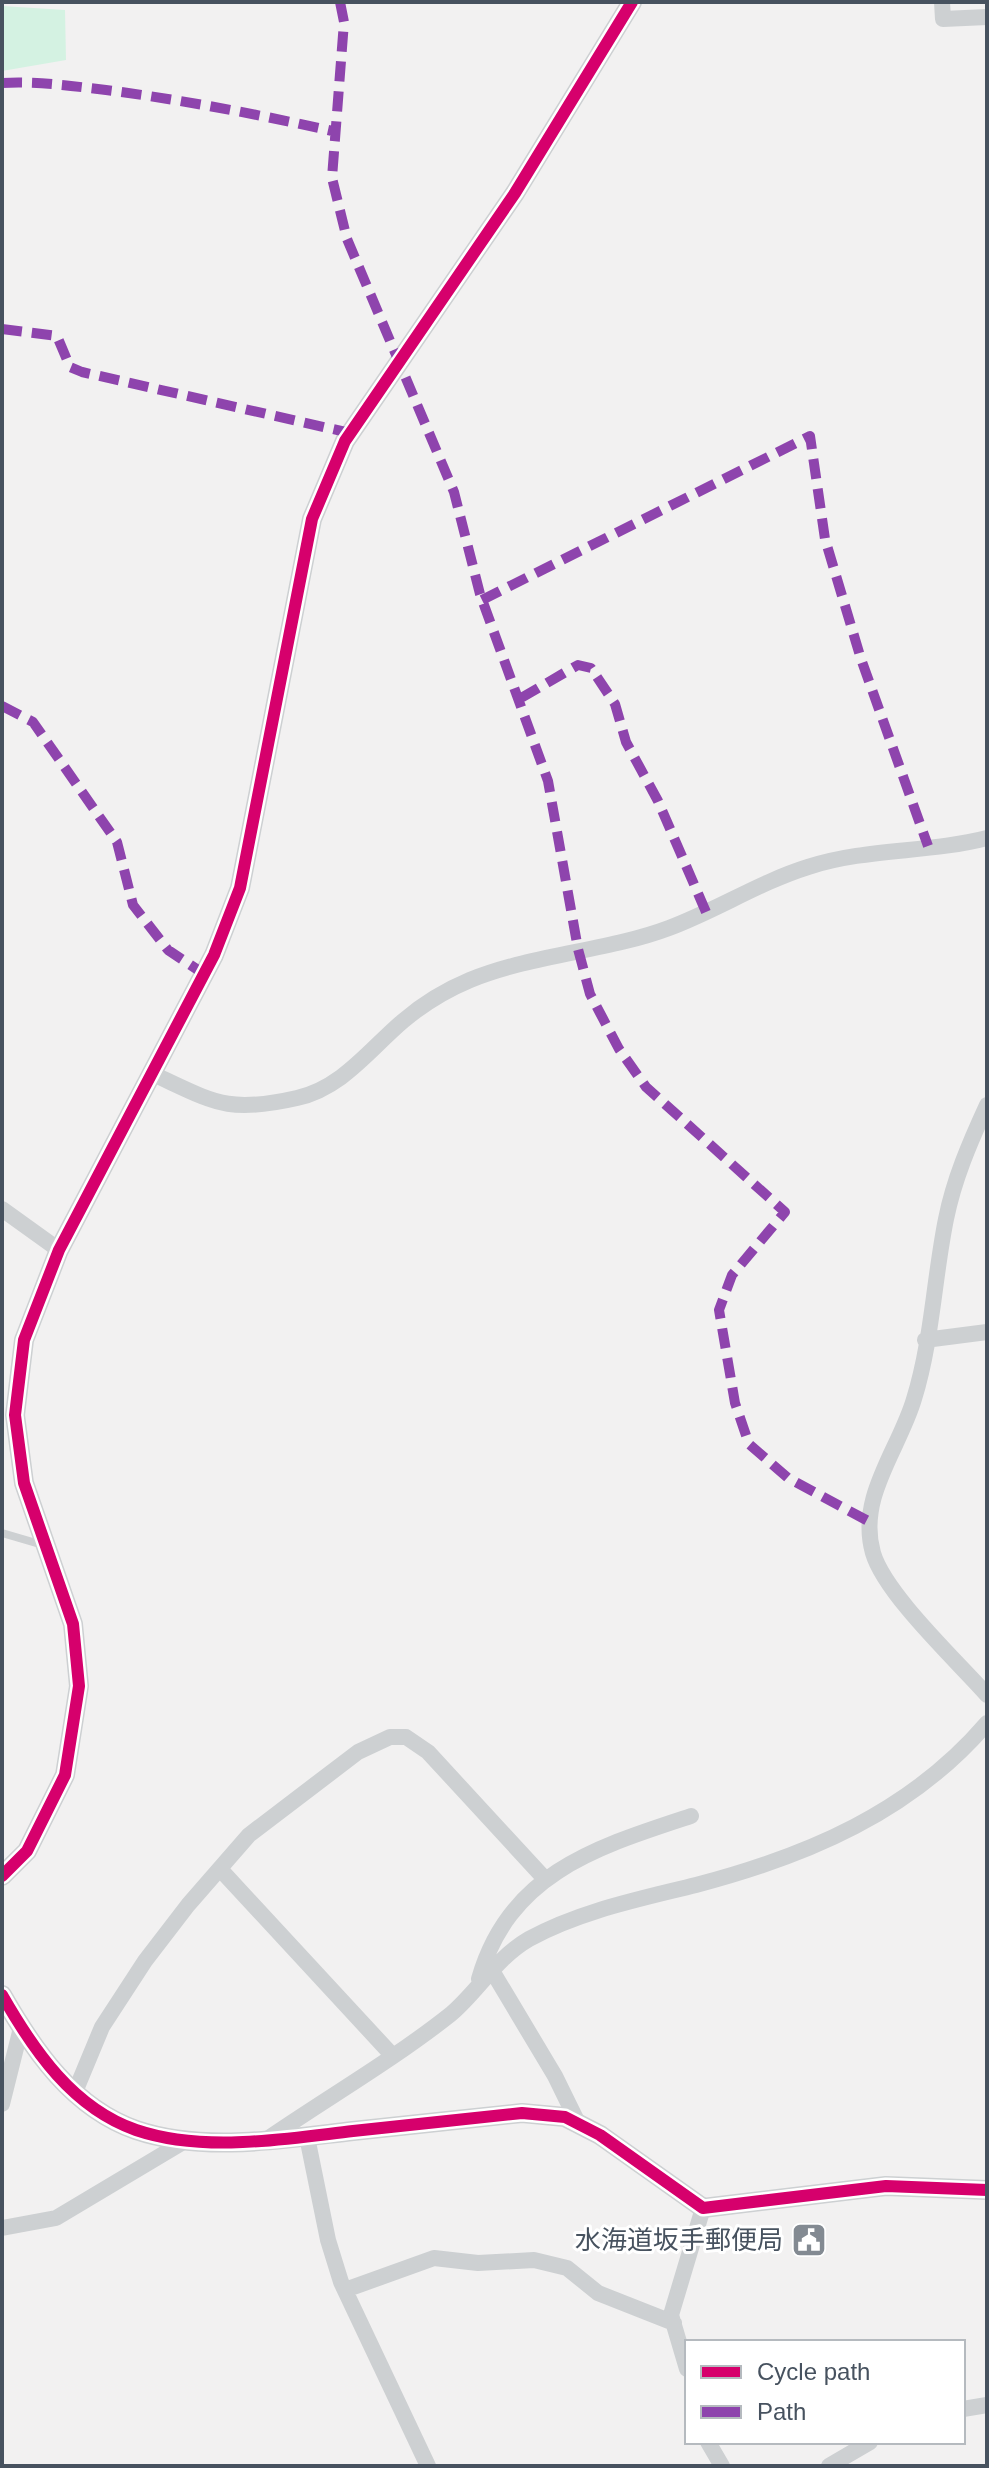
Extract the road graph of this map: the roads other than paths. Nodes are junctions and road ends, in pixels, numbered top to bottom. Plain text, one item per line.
1 (632, 2) edge
2 (942, 2) edge
3 (987, 17) edge
4 (987, 838) edge
5 (153, 1074) junction
6 (987, 1105) edge
7 (2, 1209) edge
8 (59, 1250) junction
9 (987, 1332) edge
10 (925, 1340) junction
11 (2, 1533) edge
12 (47, 1547) junction
13 (987, 1695) edge
14 (987, 1723) edge
15 (691, 1816) dead end
16 (220, 1869) junction
17 (2, 1876) edge
18 (545, 1879) junction
19 (491, 1969) junction
20 (477, 1985) junction
21 (2, 1995) edge
22 (21, 2028) junction
23 (392, 2055) junction
24 (75, 2092) junction
25 (2, 2104) edge
26 (579, 2125) junction
27 (307, 2137) junction
28 (264, 2140) junction
29 (185, 2141) junction
30 (987, 2190) edge
31 (703, 2208) junction
32 (2, 2228) edge
33 (345, 2290) junction
34 (674, 2323) junction
35 (685, 2362) edge
36 (987, 2405) edge
37 (965, 2409) edge
38 (709, 2444) edge
39 (867, 2444) edge
40 (428, 2466) edge
41 (722, 2466) edge
42 (829, 2466) edge

1 - 5 street
2 - 3 street
4 - 5 street
5 - 8 street
6 - 10 street
7 - 8 street
8 - 12 street
9 - 10 street
10 - 13 street
11 - 12 lane
12 - 17 street
14 - 19 street
15 - 18 street
16 - 18 street
16 - 23 street
16 - 24 street
18 - 20 street
19 - 20 street
19 - 26 street
20 - 23 street
21 - 22 street
22 - 24 street
22 - 25 street
23 - 28 street
24 - 29 street
26 - 27 street
26 - 31 street
27 - 28 street
27 - 33 street
28 - 29 street
29 - 32 street
30 - 31 street
31 - 34 street
33 - 34 street
33 - 40 street
34 - 35 street
36 - 37 street
38 - 41 street
39 - 42 street

